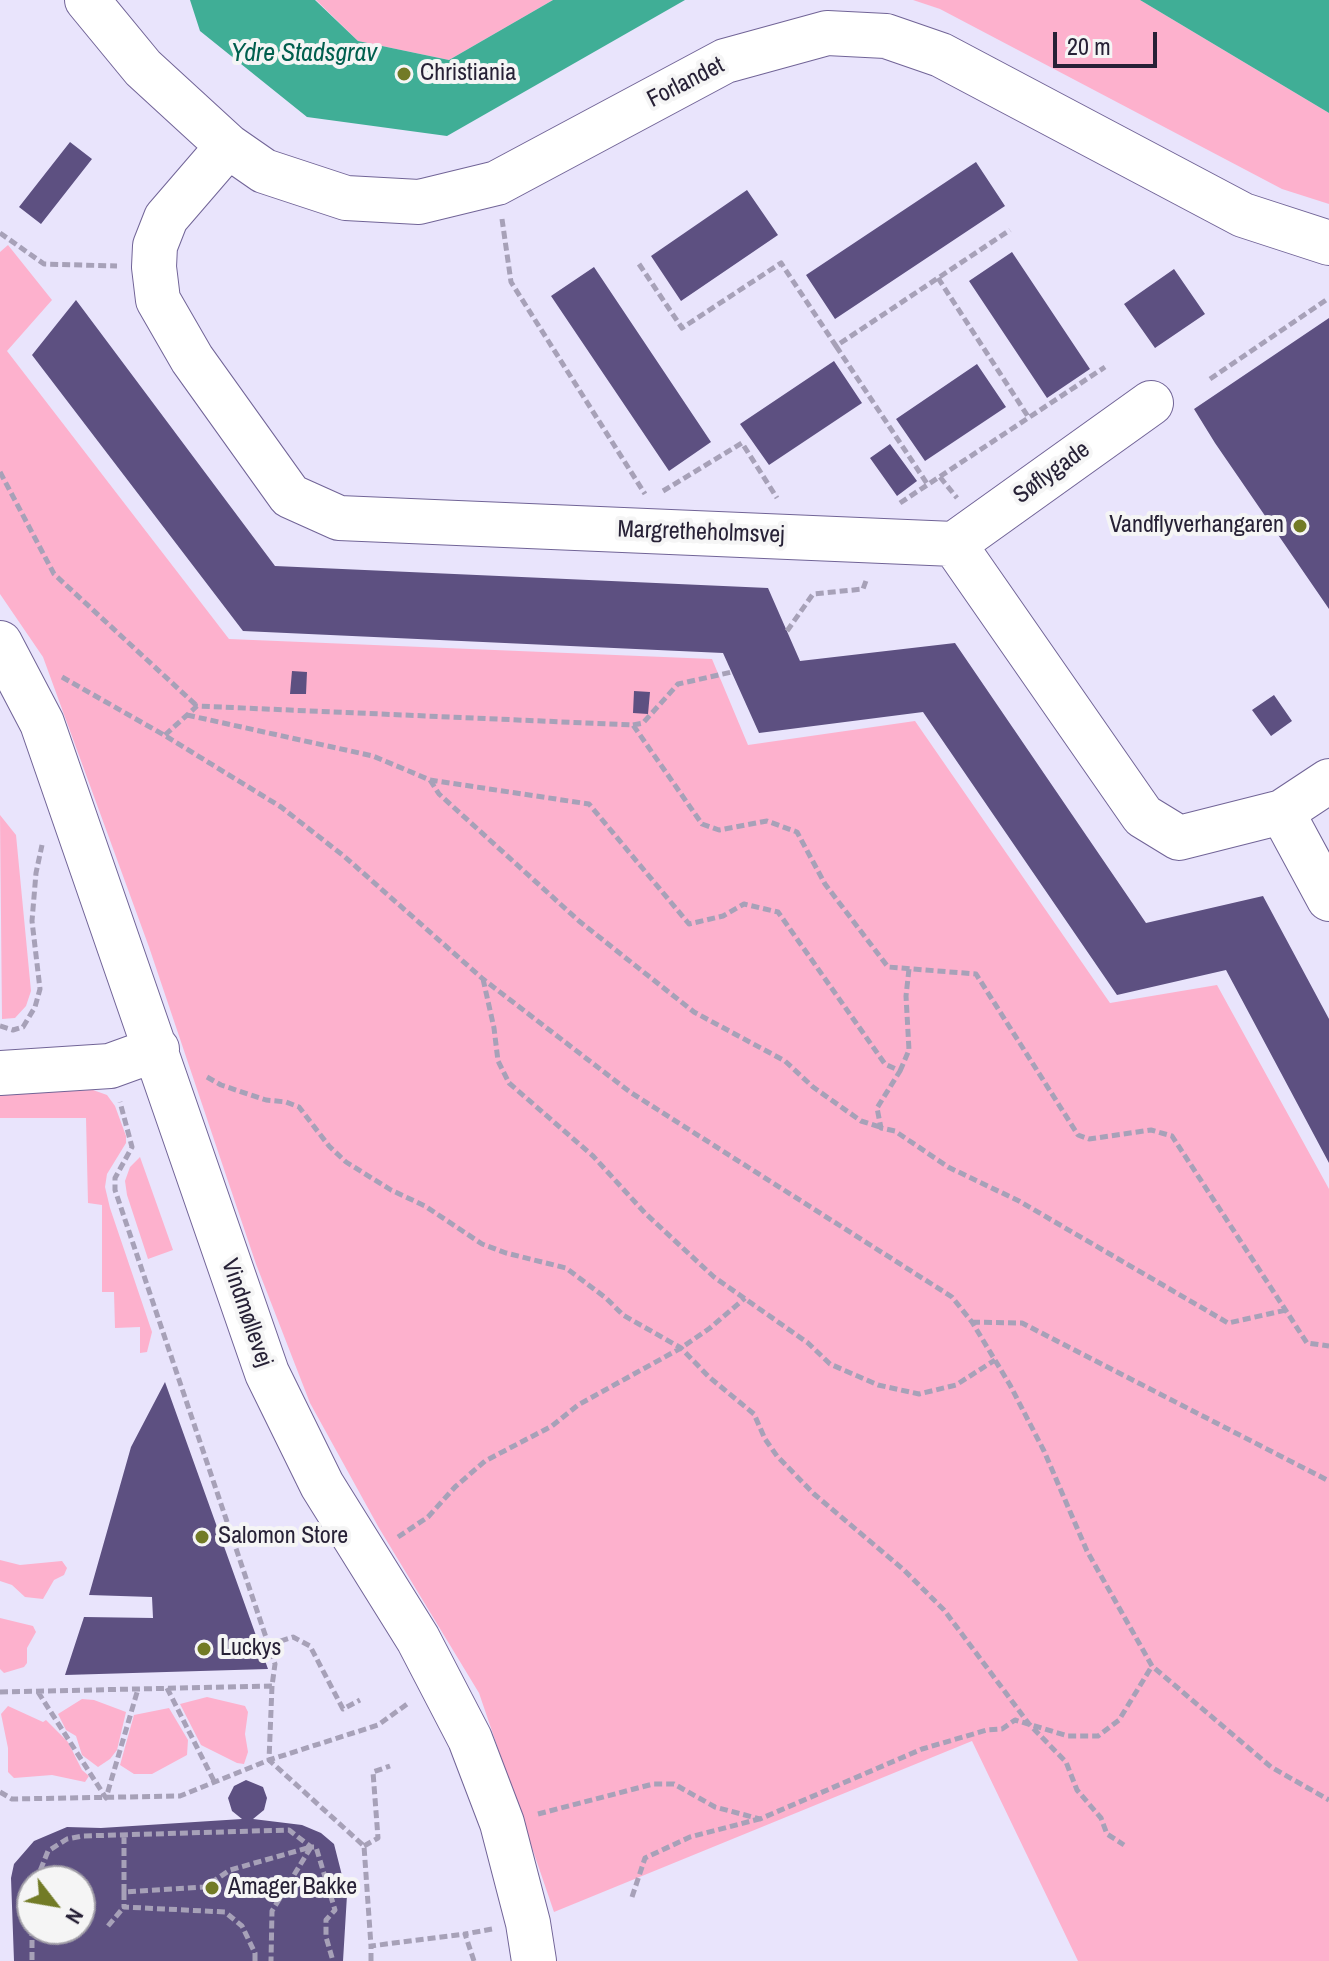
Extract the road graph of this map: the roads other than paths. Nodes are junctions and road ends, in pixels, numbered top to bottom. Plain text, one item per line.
1 (87, 0) edge
2 (826, 16) edge
3 (228, 146) junction
4 (1329, 243) edge
5 (1151, 403) dead end
6 (954, 544) junction
7 (0, 643) edge
8 (1329, 781) edge
9 (1282, 812) junction
10 (1329, 899) edge
11 (157, 1049) junction
12 (0, 1073) edge
13 (534, 1961) edge

1 - 3 street, Forlandet
2 - 3 street, Forlandet
2 - 4 street, Forlandet
3 - 6 street, Margretheholmsvej
5 - 6 street, Søflygade
6 - 9 street
7 - 11 street, Vindmøllevej
8 - 9 street
9 - 10 street
11 - 12 street
11 - 13 street, Vindmøllevej

